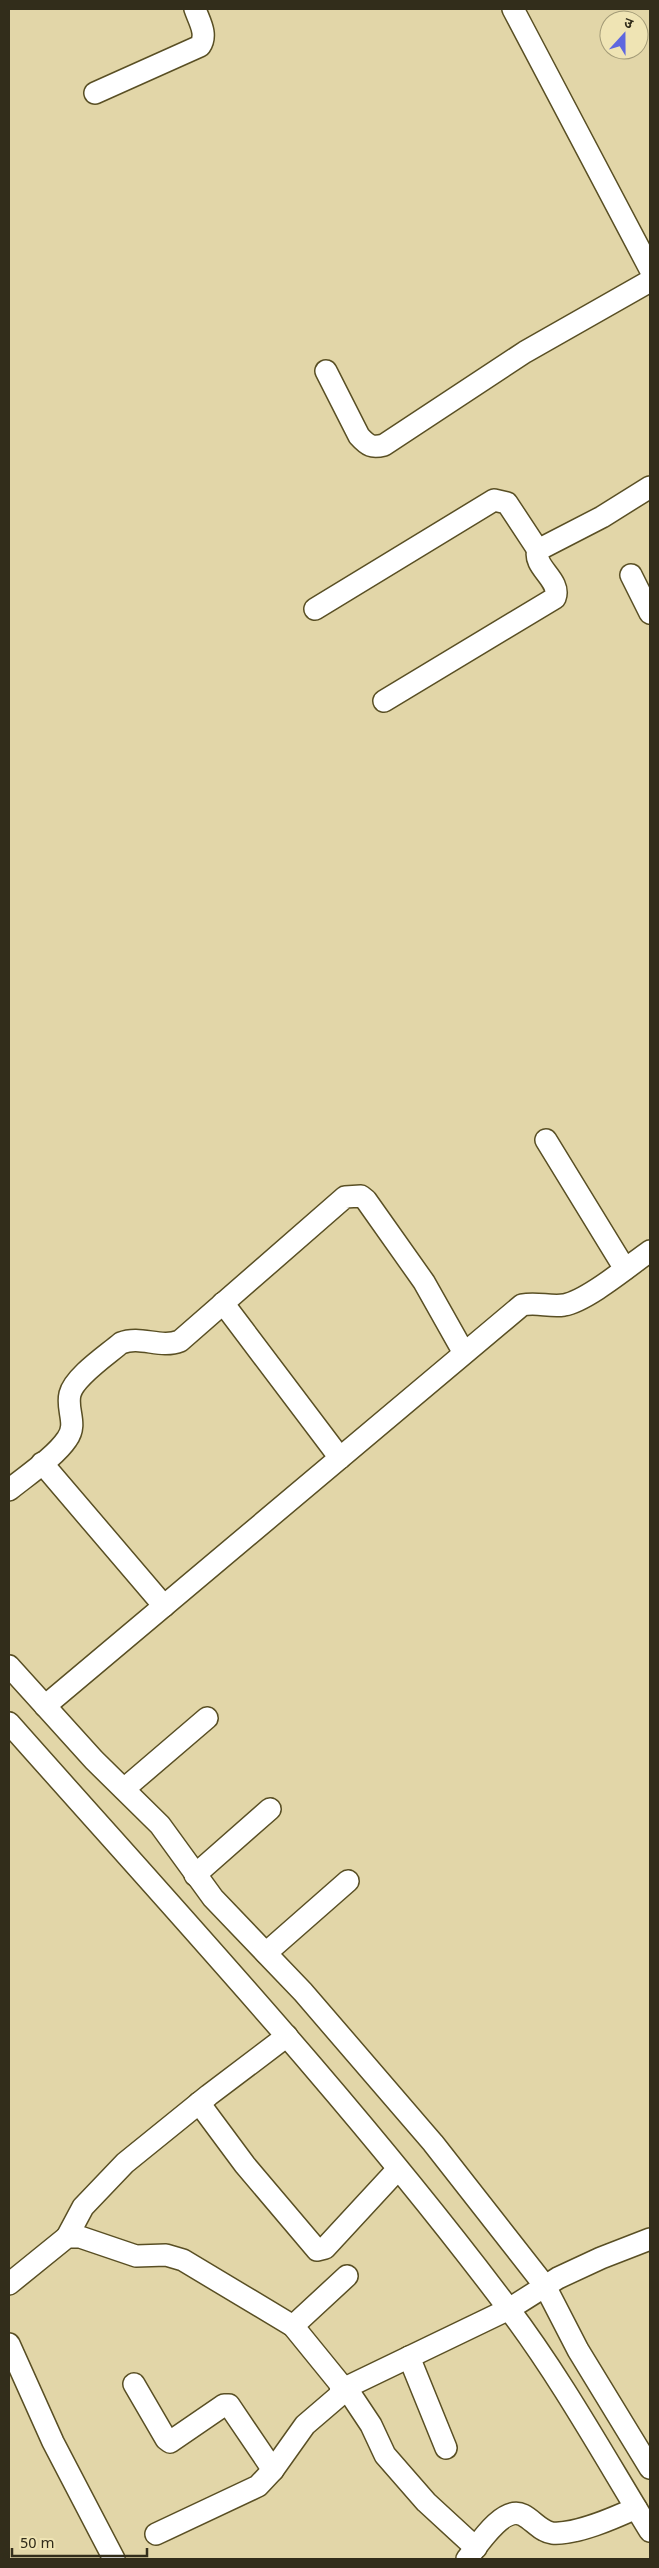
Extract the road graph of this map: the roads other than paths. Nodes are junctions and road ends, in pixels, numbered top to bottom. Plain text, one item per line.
1 (194, 9) edge
2 (513, 9) edge
3 (95, 93) dead end
4 (650, 269) edge
5 (650, 281) edge
6 (326, 371) dead end
7 (650, 488) edge
8 (538, 550) junction
9 (631, 575) dead end
10 (315, 610) dead end
11 (650, 613) edge
12 (384, 701) dead end
13 (546, 1140) dead end
14 (650, 1251) edge
15 (625, 1269) junction
16 (223, 1303) junction
17 (464, 1353) junction
18 (340, 1458) junction
19 (42, 1463) junction
20 (9, 1490) edge
21 (164, 1606) junction
22 (9, 1666) edge
23 (45, 1706) junction
24 (207, 1718) dead end
25 (9, 1723) edge
26 (124, 1789) junction
27 (270, 1809) dead end
28 (195, 1874) junction
29 (348, 1881) dead end
30 (266, 1953) junction
31 (287, 2036) junction
32 (199, 2103) junction
33 (398, 2169) junction
34 (67, 2236) junction
35 (650, 2240) edge
36 (347, 2276) dead end
37 (9, 2284) edge
38 (527, 2298) junction
39 (293, 2326) junction
40 (9, 2344) edge
41 (409, 2357) junction
42 (134, 2384) dead end
43 (343, 2386) junction
44 (446, 2448) dead end
45 (650, 2468) edge
46 (273, 2470) junction
47 (636, 2508) junction
48 (650, 2531) edge
49 (156, 2534) dead end
50 (471, 2554) edge
51 (114, 2559) edge

1 - 3 street
2 - 4 street
5 - 6 street
7 - 8 street
8 - 10 street
8 - 12 street
9 - 11 street
13 - 15 street
14 - 15 street
15 - 17 street
16 - 17 street
16 - 18 street
16 - 19 street
17 - 18 street
18 - 21 street
19 - 20 street
19 - 21 street
21 - 23 street
22 - 23 street
23 - 26 street
24 - 26 street
25 - 31 street
26 - 28 street
27 - 28 street
28 - 30 street
29 - 30 street
30 - 38 street
31 - 32 street
31 - 33 street
32 - 33 street
32 - 34 street
33 - 38 street
34 - 37 street
34 - 39 street
35 - 38 street
36 - 39 street
38 - 41 street
38 - 45 street
38 - 47 street
39 - 43 street
40 - 51 street
41 - 43 street
41 - 44 street
42 - 46 street
43 - 46 street
43 - 50 street
46 - 49 street
47 - 48 street
47 - 50 street

